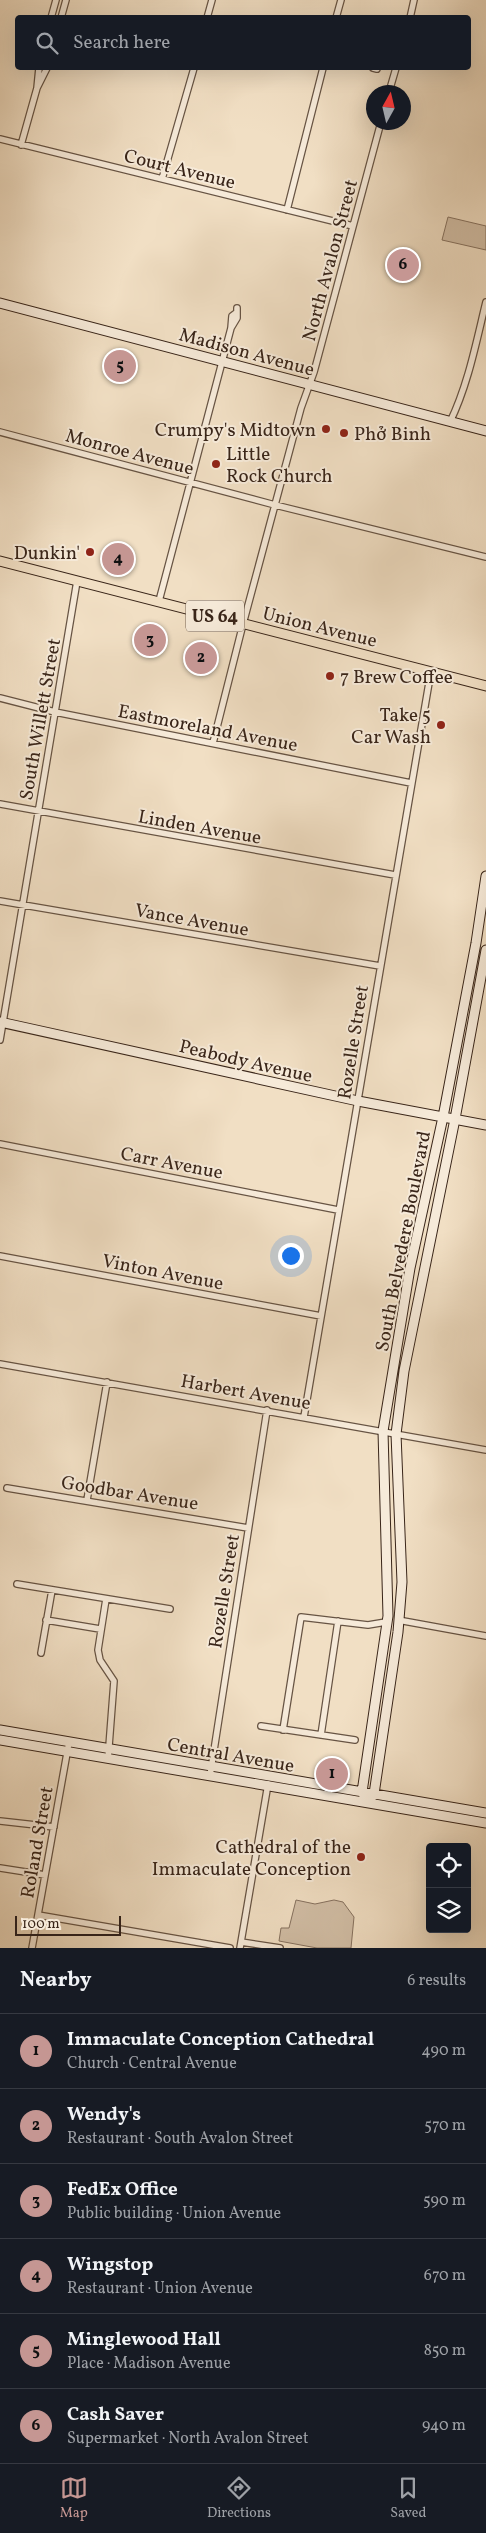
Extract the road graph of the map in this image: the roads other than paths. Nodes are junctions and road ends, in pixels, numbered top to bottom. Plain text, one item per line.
1 (56, 0) edge
2 (66, 0) edge
3 (212, 0) edge
4 (340, 0) edge
5 (414, 0) edge
6 (52, 15) edge
7 (63, 15) edge
8 (208, 15) edge
9 (337, 15) edge
10 (411, 15) edge
11 (38, 70) edge
12 (46, 70) edge
13 (193, 70) edge
14 (322, 70) edge
15 (395, 70) edge
16 (391, 85) edge
17 (37, 88) junction
18 (379, 130) edge
19 (0, 139) edge
20 (21, 145) junction
21 (162, 179) junction
22 (287, 210) junction
23 (353, 226) junction
24 (486, 302) edge
25 (0, 303) edge
26 (236, 310) dead end
27 (222, 361) junction
28 (310, 384) junction
29 (450, 422) junction
30 (486, 431) edge
31 (0, 432) edge
32 (190, 483) junction
33 (275, 505) junction
34 (486, 557) edge
35 (0, 561) edge
36 (77, 581) junction
37 (159, 601) junction
38 (243, 624) junction
39 (431, 672) junction
40 (486, 686) edge
41 (0, 698) edge
42 (55, 712) junction
43 (213, 743) junction
44 (411, 783) junction
45 (0, 804) edge
46 (38, 813) junction
47 (395, 875) junction
48 (486, 876) edge
49 (0, 901) edge
50 (23, 905) junction
51 (486, 950) edge
52 (380, 966) junction
53 (1, 1022) edge
54 (0, 1040) edge
55 (358, 1101) junction
56 (443, 1117) junction
57 (455, 1119) junction
58 (486, 1124) edge
59 (0, 1144) edge
60 (338, 1210) junction
61 (0, 1256) edge
62 (410, 1268) junction
63 (424, 1271) junction
64 (321, 1316) junction
65 (0, 1364) edge
66 (107, 1382) junction
67 (268, 1410) junction
68 (304, 1417) junction
69 (383, 1431) junction
70 (396, 1434) junction
71 (486, 1450) edge
72 (7, 1488) dead end
73 (87, 1500) junction
74 (248, 1528) junction
75 (17, 1584) dead end
76 (52, 1590) junction
77 (106, 1599) junction
78 (170, 1608) dead end
79 (46, 1620) junction
80 (387, 1620) junction
81 (398, 1620) junction
82 (338, 1621) junction
83 (100, 1628) junction
84 (486, 1636) edge
85 (41, 1653) dead end
86 (261, 1726) dead end
87 (0, 1730) edge
88 (283, 1730) junction
89 (322, 1735) junction
90 (0, 1740) edge
91 (354, 1740) dead end
92 (69, 1742) junction
93 (109, 1749) junction
94 (68, 1752) junction
95 (108, 1758) junction
96 (210, 1771) junction
97 (269, 1781) junction
98 (362, 1792) junction
99 (374, 1794) junction
100 (368, 1802) junction
101 (486, 1814) edge
102 (0, 1821) edge
103 (486, 1823) edge
104 (54, 1827) junction
105 (0, 1868) edge
106 (45, 1876) junction
107 (38, 1915) junction
108 (241, 1945) edge
109 (32, 1948) edge
110 (230, 1948) edge
111 (280, 1948) edge

1 - 6 street
2 - 7 street
3 - 8 street
4 - 9 street
5 - 10 street
11 - 17 street
12 - 17 street
13 - 21 street
14 - 22 street
15 - 16 street
17 - 20 street
18 - 23 street, North Avalon Street
19 - 20 street, Court Avenue
20 - 21 street, Court Avenue
21 - 22 street, Court Avenue
22 - 23 street, Court Avenue
23 - 28 street, North Avalon Street
24 - 29 street
25 - 27 street, Madison Avenue
26 - 27 street
27 - 28 street, Madison Avenue
27 - 32 street
28 - 29 street, Madison Avenue
28 - 33 street, North Avalon Street
29 - 30 street, Madison Avenue
31 - 32 street, Monroe Avenue
32 - 33 street, Monroe Avenue
32 - 37 street
33 - 34 street, Monroe Avenue
33 - 38 street, North Avalon Street
35 - 36 main road, Union Avenue / US 64
36 - 37 main road, Union Avenue / US 64
36 - 42 street, South Willett Street
37 - 38 main road, Union Avenue / US 64
38 - 39 main road, Union Avenue / US 64
38 - 43 street, North Avalon Street
39 - 40 main road, Union Avenue / US 64
39 - 44 street, Rozelle Street
41 - 42 street, Eastmoreland Avenue
42 - 43 street, Eastmoreland Avenue
42 - 46 street, South Willett Street
43 - 44 street, Eastmoreland Avenue
44 - 47 street, Rozelle Street
45 - 46 street, Linden Avenue
46 - 47 street, Linden Avenue
46 - 50 street, South Willett Street
47 - 52 street, Rozelle Street
48 - 56 street, South Belvedere Boulevard
49 - 50 street, Vance Avenue
50 - 52 street, Vance Avenue
50 - 53 street, South Willett Street
51 - 57 street, South Belvedere Boulevard
52 - 55 street, Rozelle Street
53 - 54 street, South Willett Street
53 - 55 street, Peabody Avenue
55 - 56 street, Peabody Avenue
55 - 60 street, Rozelle Street
56 - 57 street, Peabody Avenue
56 - 62 street, South Belvedere Boulevard
57 - 58 street, Peabody Avenue
57 - 63 street, South Belvedere Boulevard
59 - 60 street, Carr Avenue
60 - 64 street, Rozelle Street
61 - 64 street, Vinton Avenue
62 - 63 street
62 - 69 street, South Belvedere Boulevard
63 - 70 street, South Belvedere Boulevard
64 - 68 street, Rozelle Street
65 - 66 street, Harbert Avenue
66 - 67 street, Harbert Avenue
66 - 73 street
67 - 68 street, Harbert Avenue
67 - 74 street, Rozelle Street
68 - 69 street, Harbert Avenue
69 - 70 street, Harbert Avenue
69 - 80 street, South Belvedere Boulevard
70 - 71 street, Harbert Avenue
70 - 81 street, South Belvedere Boulevard
72 - 73 street, Goodbar Avenue
73 - 74 street, Goodbar Avenue
74 - 96 street, Rozelle Street
75 - 76 street
76 - 77 street
76 - 79 street
77 - 78 street
77 - 83 street
79 - 83 street
79 - 85 street
80 - 81 street
80 - 82 street
80 - 98 street, South Belvedere Boulevard
81 - 84 street
81 - 99 street, South Belvedere Boulevard
82 - 88 street
82 - 89 street
83 - 93 street
86 - 88 street
87 - 92 street, Central Avenue
88 - 89 street
89 - 91 street
90 - 94 street, Central Avenue
92 - 93 street, Central Avenue
92 - 94 street, Roland Street
93 - 95 street
93 - 96 street, Central Avenue
94 - 95 street, Central Avenue
94 - 104 street, Roland Street
95 - 96 street, Central Avenue
96 - 97 street, Central Avenue
97 - 98 street, Central Avenue
97 - 100 street, Central Avenue
97 - 108 street
98 - 99 street, Central Avenue
98 - 100 street
99 - 100 street, South Belvedere Boulevard
99 - 101 street, Central Avenue
100 - 103 street, Central Avenue
102 - 104 street
104 - 106 street, Roland Street
105 - 106 street
106 - 107 street, Roland Street
107 - 109 street, Roland Street
107 - 110 street
108 - 111 street

